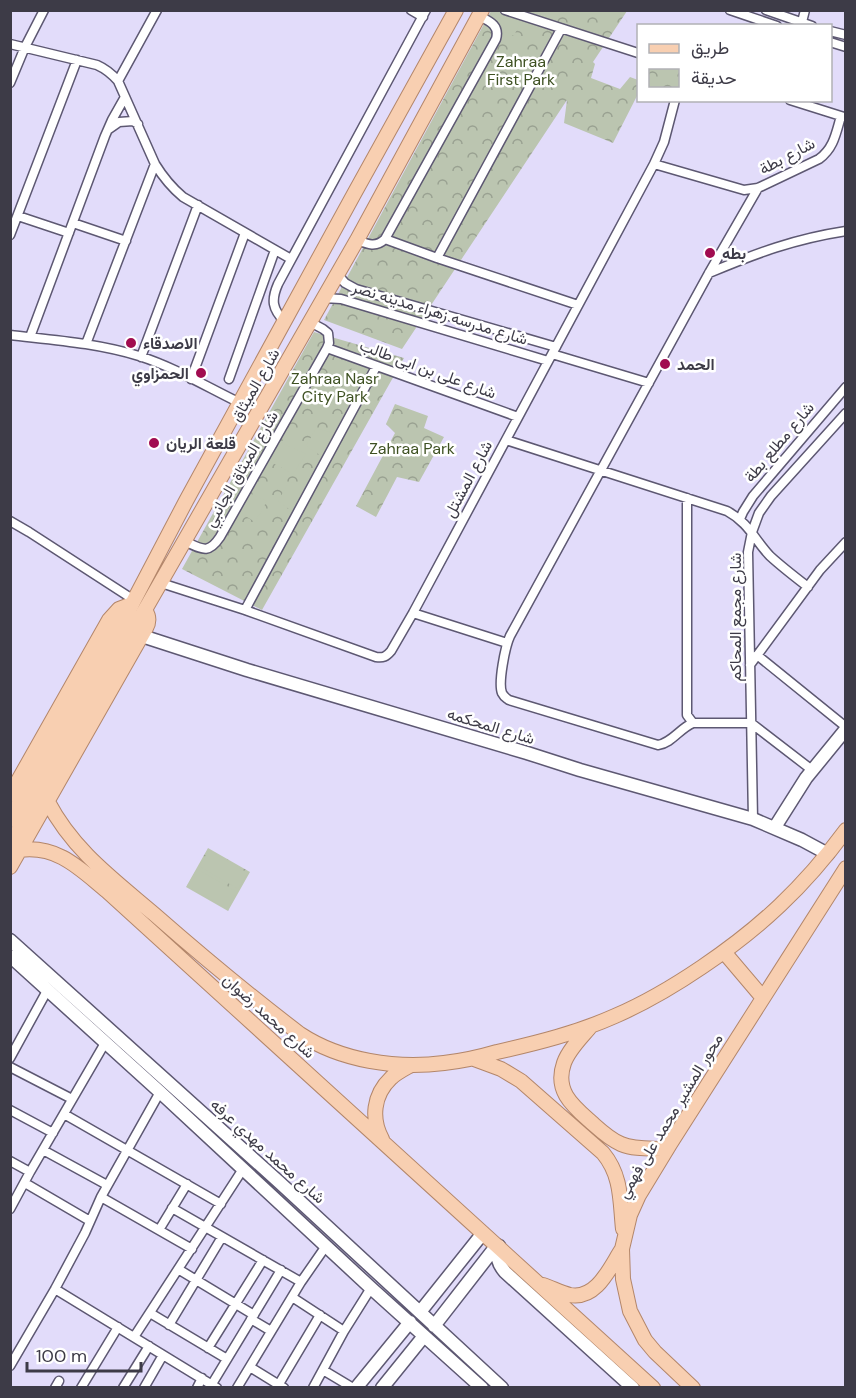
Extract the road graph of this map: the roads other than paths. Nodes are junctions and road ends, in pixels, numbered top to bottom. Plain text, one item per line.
1 (44, 10) edge
2 (157, 10) edge
3 (411, 10) edge
4 (456, 10) edge
5 (505, 10) edge
6 (730, 10) edge
7 (766, 10) edge
8 (806, 10) edge
9 (480, 13) edge
10 (425, 14) edge
11 (771, 24) edge
12 (801, 24) edge
13 (561, 29) junction
14 (10, 44) edge
15 (25, 46) junction
16 (637, 52) edge
17 (77, 60) junction
18 (118, 81) junction
19 (10, 83) edge
20 (125, 97) junction
21 (674, 102) edge
22 (796, 102) edge
23 (843, 117) edge
24 (138, 124) junction
25 (107, 132) junction
26 (386, 138) junction
27 (406, 148) junction
28 (155, 164) junction
29 (654, 164) junction
30 (369, 166) junction
31 (390, 177) junction
32 (758, 188) junction
33 (198, 205) junction
34 (15, 217) edge
35 (73, 223) junction
36 (846, 231) edge
37 (69, 233) junction
38 (245, 233) junction
39 (10, 235) edge
40 (385, 239) junction
41 (357, 240) junction
42 (126, 241) junction
43 (275, 250) junction
44 (436, 258) junction
45 (291, 259) junction
46 (709, 273) junction
47 (337, 274) junction
48 (323, 298) junction
49 (578, 305) junction
50 (285, 322) junction
51 (310, 322) junction
52 (10, 335) edge
53 (30, 337) junction
54 (86, 344) junction
55 (327, 348) junction
56 (552, 354) junction
57 (141, 357) junction
58 (376, 366) junction
59 (191, 379) junction
60 (229, 379) dead end
61 (649, 383) junction
62 (846, 387) edge
63 (240, 403) junction
64 (846, 414) edge
65 (518, 417) junction
66 (506, 440) junction
67 (601, 471) junction
68 (687, 498) junction
69 (740, 519) junction
70 (10, 521) edge
71 (752, 531) junction
72 (184, 541) junction
73 (846, 542) edge
74 (161, 583) junction
75 (808, 587) junction
76 (137, 605) junction
77 (245, 609) junction
78 (413, 613) junction
79 (142, 636) junction
80 (507, 643) junction
81 (757, 656) junction
82 (750, 665) junction
83 (693, 723) junction
84 (750, 723) junction
85 (846, 728) edge
86 (812, 770) junction
87 (10, 795) edge
88 (48, 802) junction
89 (753, 819) junction
90 (10, 820) edge
91 (775, 827) junction
92 (846, 830) edge
93 (69, 836) junction
94 (15, 848) edge
95 (56, 854) junction
96 (828, 854) junction
97 (10, 867) edge
98 (845, 870) edge
99 (10, 940) edge
100 (724, 952) junction
101 (10, 956) edge
102 (48, 989) junction
103 (763, 998) junction
104 (591, 1026) junction
105 (105, 1043) junction
106 (10, 1058) edge
107 (472, 1058) junction
108 (411, 1065) junction
109 (10, 1067) edge
110 (160, 1092) junction
111 (72, 1099) junction
112 (10, 1110) edge
113 (63, 1114) junction
114 (53, 1133) junction
115 (383, 1142) junction
116 (127, 1149) junction
117 (667, 1149) junction
118 (43, 1150) junction
119 (10, 1161) edge
120 (243, 1170) junction
121 (30, 1172) junction
122 (25, 1183) junction
123 (187, 1184) junction
124 (107, 1185) junction
125 (101, 1197) junction
126 (221, 1204) junction
127 (172, 1208) junction
128 (10, 1209) edge
129 (90, 1221) junction
130 (206, 1228) junction
131 (159, 1230) junction
132 (483, 1233) junction
133 (222, 1237) junction
134 (623, 1244) junction
135 (326, 1245) junction
136 (498, 1246) junction
137 (192, 1249) junction
138 (263, 1260) junction
139 (370, 1266) junction
140 (178, 1269) junction
141 (280, 1270) junction
142 (357, 1274) junction
143 (196, 1280) junction
144 (385, 1280) junction
145 (301, 1282) junction
146 (538, 1284) junction
147 (371, 1288) junction
148 (55, 1289) junction
149 (292, 1297) junction
150 (236, 1304) junction
151 (420, 1312) junction
152 (150, 1314) junction
153 (320, 1315) junction
154 (252, 1317) junction
155 (410, 1322) junction
156 (169, 1325) junction
157 (434, 1326) junction
158 (118, 1327) junction
159 (271, 1331) junction
160 (344, 1331) junction
161 (424, 1336) junction
162 (134, 1337) junction
163 (149, 1346) junction
164 (208, 1348) junction
165 (163, 1355) junction
166 (227, 1359) junction
167 (12, 1362) edge
168 (250, 1367) junction
169 (322, 1370) junction
170 (202, 1378) junction
171 (215, 1386) edge
172 (281, 1386) edge
173 (81, 1388) edge
174 (123, 1388) edge
175 (144, 1388) edge
176 (197, 1388) edge
177 (237, 1388) edge
178 (313, 1388) edge
179 (355, 1388) edge
180 (381, 1388) edge
181 (482, 1388) edge
182 (502, 1388) edge
183 (633, 1388) edge
184 (653, 1388) edge
185 (693, 1388) edge

1 - 15 street
2 - 18 street
3 - 10 street
4 - 26 main road, شارع الميثاق
5 - 13 street
6 - 11 street
7 - 12 street
8 - 12 street
9 - 27 main road, شارع الميثاق
9 - 40 street
10 - 45 street
13 - 16 street
13 - 44 street
14 - 15 street
15 - 17 street
15 - 19 street
17 - 18 street
17 - 34 street
18 - 20 street
20 - 24 street
20 - 25 street
21 - 29 street, شارع المشتل
22 - 23 street
23 - 32 street, شارع بطة
24 - 25 street
24 - 28 street
25 - 35 street
26 - 27 main road
26 - 30 main road, شارع الميثاق
27 - 31 main road, شارع الميثاق
28 - 33 street
28 - 42 street
29 - 32 street, شارع بطة
29 - 49 street, شارع المشتل
30 - 31 main road
30 - 50 main road, شارع الميثاق
31 - 41 main road, شارع الميثاق
32 - 46 street
33 - 38 street
33 - 57 street
34 - 37 street
34 - 39 street
35 - 37 street
35 - 42 street
36 - 46 street
37 - 53 street
38 - 43 street
38 - 59 street
40 - 41 street
40 - 44 street
41 - 47 main road, شارع الميثاق
42 - 54 street
43 - 45 street
43 - 60 street
44 - 49 street
45 - 50 street
46 - 61 street
47 - 48 main road, شارع الميثاق
47 - 56 street, شارع مدرسه زهراء مدينه نصر
48 - 51 main road, شارع الميثاق
48 - 56 street, شارع مدرسه زهراء مدينه نصر
49 - 56 street, شارع المشتل
50 - 63 main road, شارع الميثاق
51 - 55 street
51 - 72 main road, شارع الميثاق
52 - 53 street
53 - 54 street
54 - 57 street
55 - 58 street, شارع على بن ابى طالب
55 - 72 street, شارع الميثاق الجانبي
56 - 61 street
56 - 65 street, شارع المشتل
57 - 59 street
58 - 65 street, شارع على بن ابى طالب
58 - 77 street
59 - 63 street
61 - 67 street
62 - 69 street, شارع مطلع بطة
63 - 76 main road, شارع الميثاق
64 - 71 street, شارع مجمع المحاكم
65 - 66 street, شارع المشتل
66 - 67 street
66 - 78 street, شارع المشتل
67 - 68 street
67 - 80 street
68 - 69 street
68 - 83 street
69 - 71 street
70 - 76 street
71 - 75 street
71 - 82 street, شارع مجمع المحاكم
72 - 74 main road, شارع الميثاق
73 - 75 street
74 - 76 main road, شارع الميثاق
74 - 77 street, شارع المشتل
75 - 81 street
76 - 79 main road, شارع الميثاق
76 - 87 main road, شارع الميثاق
76 - 90 main road
76 - 94 main road
77 - 78 street, شارع المشتل
78 - 80 street
79 - 88 main road, شارع الميثاق
79 - 89 street, شارع المحكمه
80 - 83 street
81 - 82 street
81 - 85 street
82 - 84 street, شارع مجمع المحاكم
83 - 84 street
84 - 86 street
84 - 89 street, شارع مجمع المحاكم
85 - 86 street
86 - 91 street
88 - 93 main road, شارع محمد رضوان
88 - 94 main road, شارع الميثاق
89 - 91 street, شارع المحكمه
91 - 96 street, شارع المحكمه
92 - 96 main road
93 - 95 main road
93 - 108 main road, شارع محمد رضوان
94 - 95 main road, شارع محمد رضوان
94 - 97 main road, شارع الميثاق
95 - 115 main road, شارع محمد رضوان
96 - 100 main road
98 - 103 main road, محور المشير محمد على فهمي
99 - 139 street, شارع محمد مهدي عرفه
100 - 103 main road
100 - 104 main road
101 - 102 street, شارع محمد مهدي عرفه
102 - 105 street, شارع محمد مهدي عرفه
102 - 106 street
103 - 117 main road, محور المشير محمد على فهمي
104 - 107 main road
104 - 117 main road
105 - 110 street, شارع محمد مهدي عرفه
105 - 111 street
107 - 108 main road, شارع محمد رضوان
107 - 134 main road
108 - 115 main road
109 - 111 street
110 - 116 street
110 - 120 street, شارع محمد مهدي عرفه
111 - 113 street
112 - 114 street
113 - 114 street
113 - 116 street
114 - 118 street
115 - 132 main road, شارع محمد رضوان
116 - 123 street
116 - 124 street
117 - 134 main road, محور المشير محمد على فهمي
118 - 121 street
118 - 124 street
119 - 121 street
120 - 126 street
120 - 135 street, شارع محمد مهدي عرفه
121 - 122 street
122 - 128 street
122 - 129 street
123 - 126 street
123 - 127 street
124 - 125 street
125 - 129 street
125 - 131 street
126 - 130 street
127 - 130 street
127 - 131 street
129 - 148 street
130 - 133 street
130 - 137 street
131 - 137 street
132 - 136 main road
132 - 151 street
133 - 138 street
133 - 143 street
134 - 146 main road
134 - 185 main road, محور المشير محمد على فهمي
135 - 142 street, شارع محمد مهدي عرفه
135 - 145 street
136 - 146 main road
136 - 157 street
136 - 183 street
137 - 140 street
138 - 141 street
138 - 150 street
139 - 142 street
139 - 144 street, شارع محمد مهدي عرفه
140 - 143 street
140 - 152 street
141 - 145 street
141 - 154 street
142 - 147 street, شارع محمد مهدي عرفه
143 - 150 street
143 - 156 street
144 - 147 street
144 - 151 street, شارع محمد مهدي عرفه
145 - 149 street
146 - 184 main road
147 - 155 street, شارع محمد مهدي عرفه
147 - 160 street
148 - 158 street
148 - 167 street
149 - 153 street
149 - 159 street
150 - 154 street
150 - 164 street
151 - 157 street, شارع محمد مهدي عرفه
152 - 156 street
152 - 162 street
153 - 160 street
153 - 172 street
154 - 159 street
154 - 166 street
155 - 161 street, شارع محمد مهدي عرفه
155 - 179 street
156 - 164 street
157 - 182 street, شارع محمد مهدي عرفه
158 - 162 street
158 - 173 street
159 - 168 street
160 - 169 street
161 - 180 street
161 - 181 street, شارع محمد مهدي عرفه
162 - 163 street
163 - 165 street
163 - 174 street
164 - 166 street
165 - 170 street
165 - 175 street
166 - 171 street
168 - 172 street
168 - 177 street
169 - 178 street
169 - 179 street
170 - 171 street
170 - 176 street

